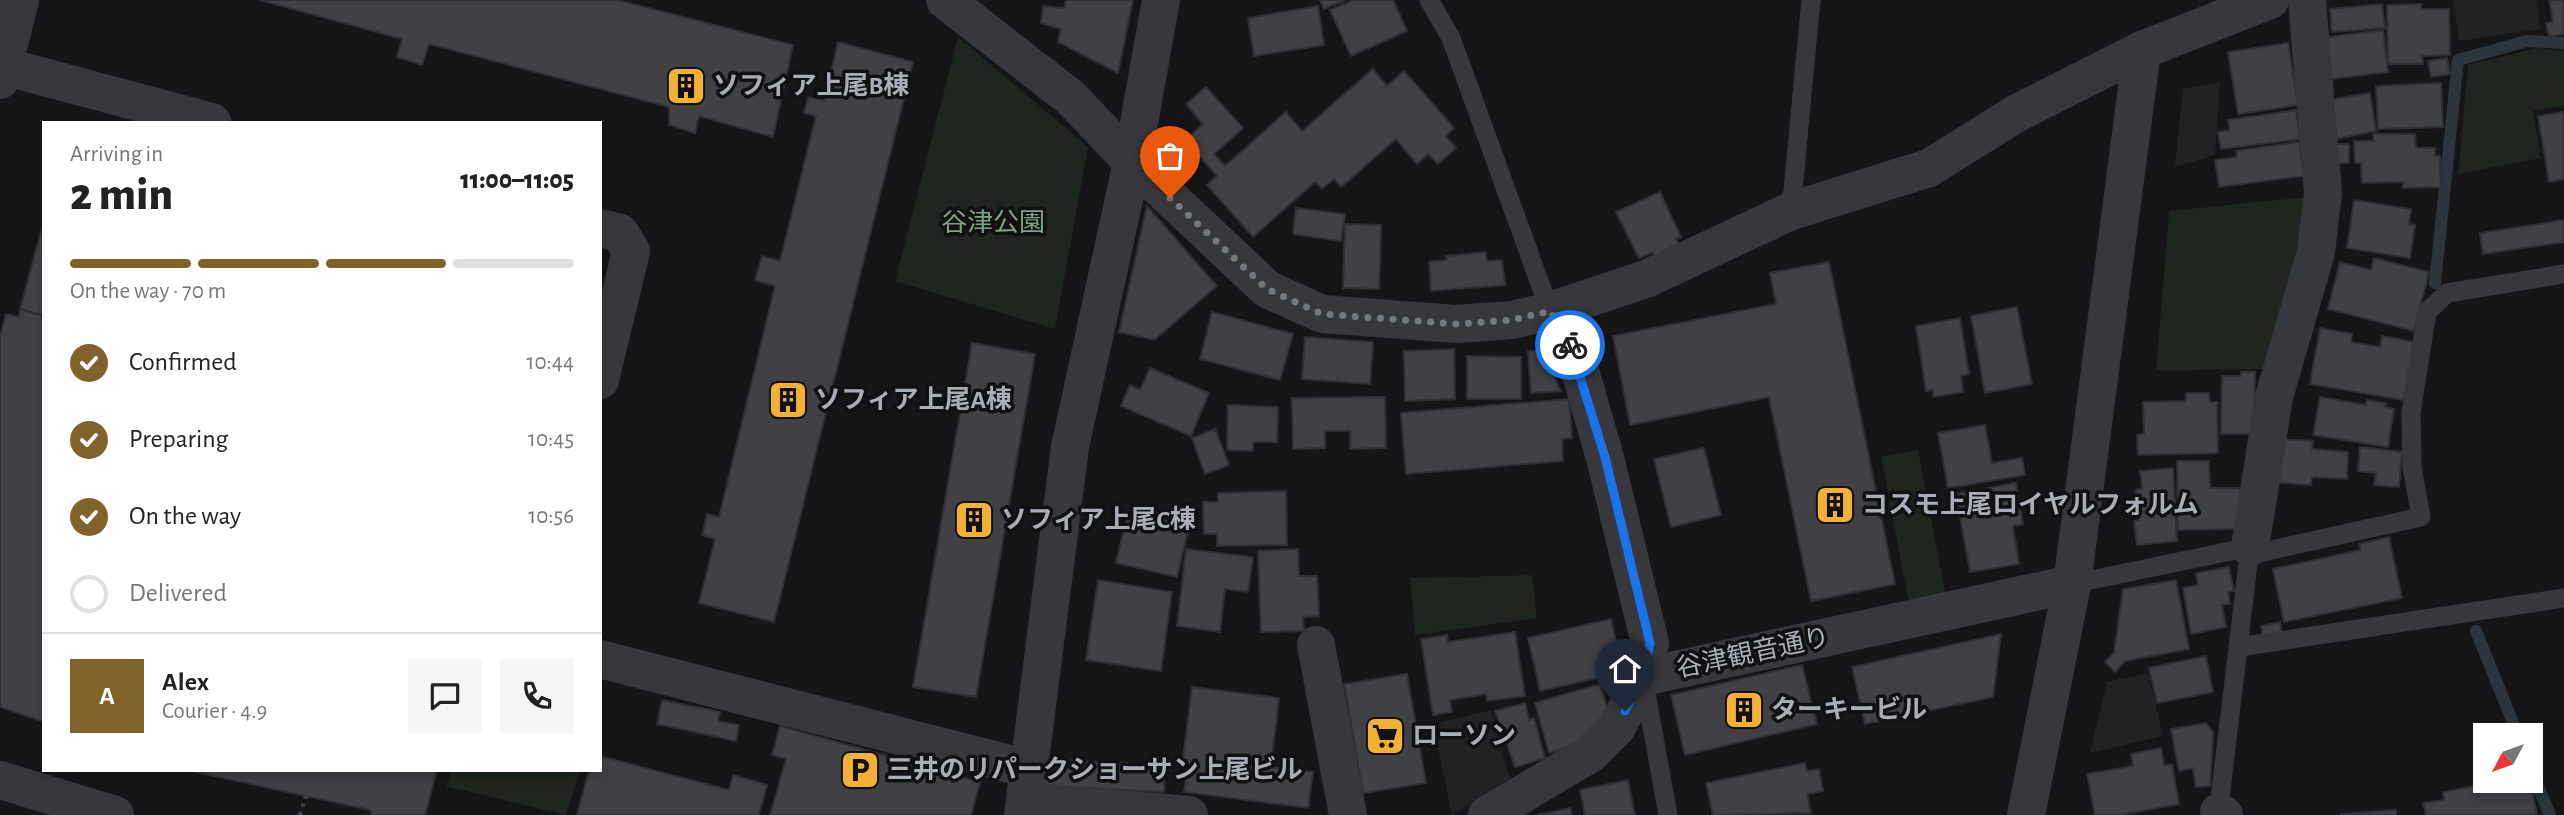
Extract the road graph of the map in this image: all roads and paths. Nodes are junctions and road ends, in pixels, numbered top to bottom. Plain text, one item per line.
1 (20, 0) edge
2 (945, 0) edge
3 (1161, 0) edge
4 (1429, 0) edge
5 (1811, 0) edge
6 (2270, 0) edge
7 (2307, 0) edge
8 (2142, 50) junction
9 (2, 73) edge
10 (208, 121) edge
11 (1132, 162) junction
12 (1791, 211) junction
13 (602, 228) edge
14 (2564, 274) edge
15 (1550, 311) junction
16 (602, 372) edge
17 (2250, 551) junction
18 (2072, 584) junction
19 (2564, 598) edge
20 (1316, 645) dead end
21 (2239, 648) junction
22 (602, 660) edge
23 (1643, 677) junction
24 (313, 772) edge
25 (0, 780) edge
26 (1026, 795) edge
27 (2220, 814) edge
28 (115, 815) edge
29 (300, 815) edge
30 (1189, 815) edge
31 (1348, 815) edge
32 (1488, 815) edge
33 (1668, 815) edge
34 (2026, 815) edge

1 - 9 street
2 - 11 street
3 - 11 street
4 - 15 lane
5 - 12 lane
6 - 8 street
7 - 17 street
8 - 12 street
8 - 18 street
9 - 10 street
11 - 15 street
11 - 26 street
12 - 15 street
13 - 16 street
14 - 17 lane
15 - 23 street
17 - 18 lane
17 - 21 lane
18 - 23 street, 谷津観音通り
18 - 34 street
19 - 21 lane
20 - 31 street
21 - 27 lane
22 - 26 street
23 - 32 street, 谷津観音通り
23 - 33 lane
24 - 29 path
25 - 28 street
26 - 30 street

